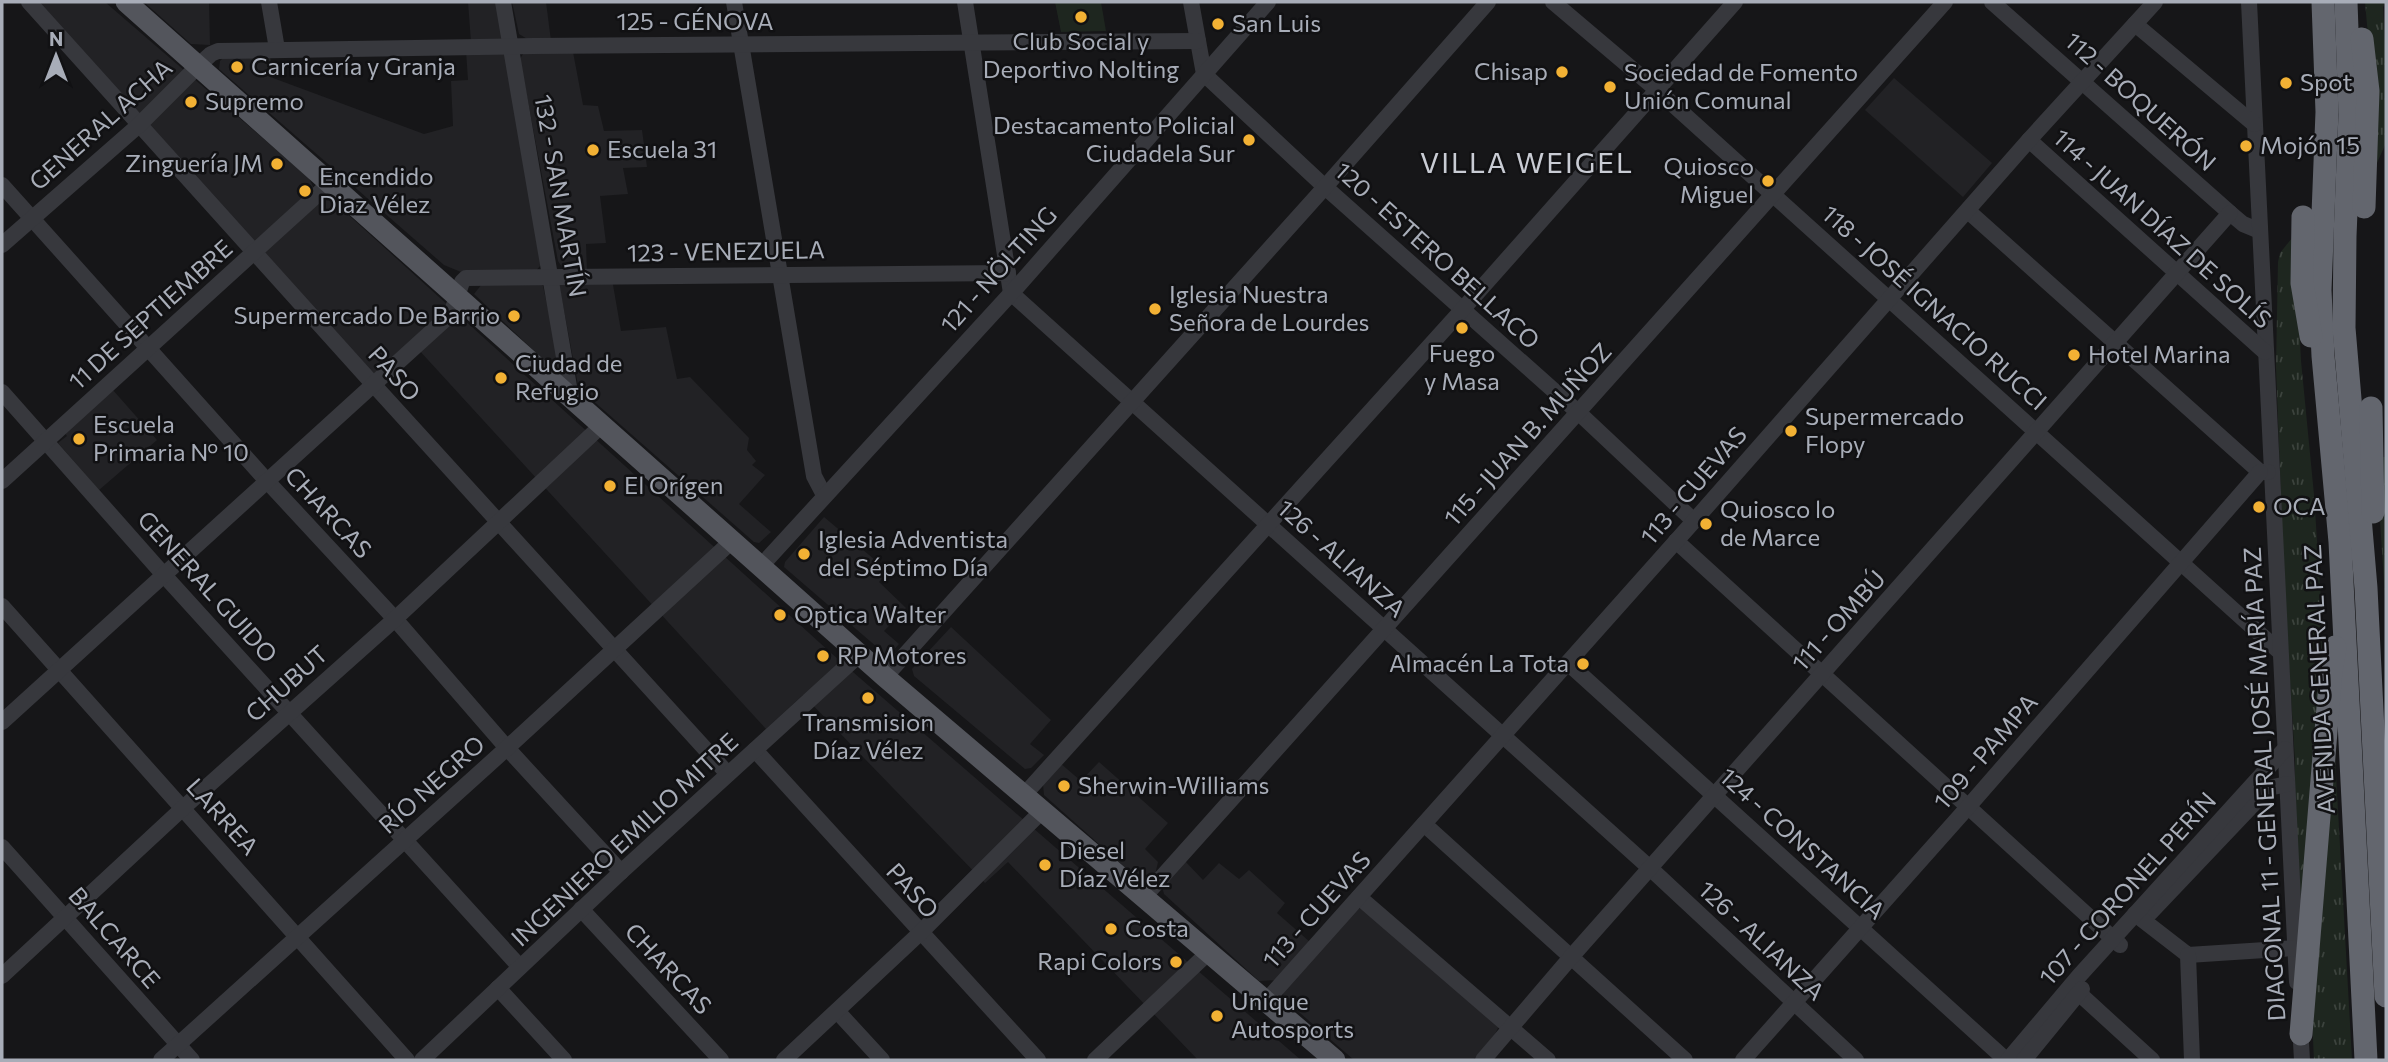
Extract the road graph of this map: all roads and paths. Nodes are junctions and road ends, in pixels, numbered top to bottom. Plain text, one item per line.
1 (29, 2) edge
2 (126, 2) edge
3 (269, 2) edge
4 (503, 2) edge
5 (734, 2) edge
6 (965, 2) edge
7 (1191, 2) edge
8 (1268, 2) edge
9 (1488, 2) edge
10 (1553, 2) edge
11 (1734, 2) edge
12 (1945, 2) edge
13 (1992, 2) edge
14 (2155, 2) edge
15 (2249, 2) edge
16 (2323, 2) edge
17 (2346, 2) edge
18 (2355, 2) edge
19 (2136, 24) junction
20 (1198, 41) junction
21 (972, 44) junction
22 (741, 45) junction
23 (511, 46) junction
24 (277, 49) junction
25 (198, 65) junction
26 (1204, 74) junction
27 (2083, 81) junction
28 (1657, 90) junction
29 (2254, 124) junction
30 (139, 125) junction
31 (2029, 140) junction
32 (330, 183) junction
33 (2, 185) edge
34 (1325, 187) junction
35 (1772, 193) junction
36 (2364, 207) dead end
37 (1968, 211) junction
38 (2230, 213) junction
39 (2304, 217) dead end
40 (32, 219) junction
41 (2260, 231) junction
42 (2, 245) edge
43 (254, 252) junction
44 (2176, 271) junction
45 (1008, 273) junction
46 (779, 274) junction
47 (552, 276) junction
48 (1011, 293) junction
49 (458, 296) junction
50 (1889, 298) junction
51 (1462, 310) junction
52 (2115, 342) junction
53 (148, 348) junction
54 (2266, 352) junction
55 (373, 384) junction
56 (2, 392) edge
57 (571, 398) junction
58 (1132, 402) junction
59 (2371, 408) dead end
60 (1579, 413) junction
61 (602, 425) junction
62 (2038, 431) junction
63 (46, 441) junction
64 (2332, 442) junction
65 (2266, 472) junction
66 (2, 481) edge
67 (267, 481) junction
68 (824, 495) junction
69 (1693, 522) junction
70 (498, 523) junction
71 (1267, 524) junction
72 (732, 541) junction
73 (1676, 541) junction
74 (2182, 563) junction
75 (761, 566) junction
76 (163, 575) junction
77 (2366, 598) junction
78 (2343, 603) junction
79 (2, 606) edge
80 (395, 620) junction
81 (1384, 628) junction
82 (615, 649) junction
83 (2280, 652) junction
84 (860, 654) junction
85 (1568, 663) junction
86 (58, 670) junction
87 (1823, 674) junction
88 (885, 677) junction
89 (289, 713) junction
90 (2, 722) edge
91 (2386, 731) edge
92 (1503, 734) junction
93 (507, 748) junction
94 (2285, 749) junction
95 (755, 750) junction
96 (728, 774) junction
97 (2287, 784) junction
98 (1024, 795) junction
99 (1714, 796) junction
100 (1968, 807) junction
101 (183, 808) junction
102 (1042, 811) junction
103 (1424, 824) junction
104 (405, 840) junction
105 (2, 847) edge
106 (1651, 869) junction
107 (621, 872) junction
108 (1144, 897) junction
109 (1359, 897) junction
110 (581, 909) junction
111 (66, 917) junction
112 (2139, 917) junction
113 (1861, 927) junction
114 (920, 933) junction
115 (297, 936) junction
116 (2117, 942) junction
117 (2295, 948) junction
118 (1209, 952) junction
119 (2188, 955) junction
120 (1572, 956) junction
121 (520, 967) junction
122 (2, 976) edge
123 (498, 988) junction
124 (2074, 990) junction
125 (2386, 996) edge
126 (1266, 1001) junction
127 (1795, 1004) junction
128 (837, 1011) junction
129 (1511, 1028) junction
130 (2301, 1034) junction
131 (178, 1045) junction
132 (161, 1060) edge
133 (192, 1060) edge
134 (407, 1060) edge
135 (422, 1060) edge
136 (565, 1060) edge
137 (720, 1060) edge
138 (784, 1060) edge
139 (881, 1060) edge
140 (1038, 1060) edge
141 (1095, 1060) edge
142 (1335, 1060) edge
143 (1483, 1060) edge
144 (1548, 1060) edge
145 (1685, 1060) edge
146 (1743, 1060) edge
147 (1856, 1060) edge
148 (2007, 1060) edge
149 (2024, 1060) edge
150 (2152, 1060) edge
151 (2192, 1060) edge
152 (2302, 1060) edge
153 (2366, 1060) edge

1 - 30 street, PASO
2 - 25 main road
3 - 24 street
4 - 23 street, 132 - SAN MARTÍN
5 - 22 street
6 - 21 street
7 - 20 street
8 - 26 street, 121 - NÖLTING
9 - 34 street
10 - 28 street, 118 - JOSÉ IGNACIO RUCCI
11 - 28 street
12 - 35 street, 115 - JUAN B. MUÑOZ
13 - 27 street, 112 - BOQUERÓN
14 - 19 street, 113 - CUEVAS
15 - 29 street, DIAGONAL 11 - GENERAL JOSÉ MARÍA PAZ
16 - 64 highway, AVENIDA GENERAL PAZ
17 - 77 highway, AVENIDA GENERAL PAZ
18 - 36 highway
19 - 27 street, 113 - CUEVAS
19 - 29 street
20 - 21 street, 125 - GÉNOVA
20 - 26 street
21 - 22 street, 125 - GÉNOVA
21 - 45 street
22 - 23 street, 125 - GÉNOVA
22 - 46 street
23 - 24 street, 125 - GÉNOVA
23 - 47 street, 132 - SAN MARTÍN
24 - 25 street, 125 - GÉNOVA
25 - 30 street, GENERAL ACHA
25 - 32 main road
26 - 34 street, 120 - ESTERO BELLACO
26 - 48 street, 121 - NÖLTING
27 - 31 street, 113 - CUEVAS
27 - 38 street, 112 - BOQUERÓN
28 - 35 street, 118 - JOSÉ IGNACIO RUCCI
28 - 51 street
29 - 41 street, DIAGONAL 11 - GENERAL JOSÉ MARÍA PAZ
30 - 40 street, GENERAL ACHA
30 - 43 street, PASO
31 - 37 street, 113 - CUEVAS
31 - 44 street, 114 - JUAN DÍAZ DE SOLÍS
32 - 43 street, 11 DE SEPTIEMBRE
32 - 49 main road
33 - 40 street, CHARCAS
34 - 51 street, 120 - ESTERO BELLACO
34 - 58 street
35 - 50 street, 118 - JOSÉ IGNACIO RUCCI
35 - 60 street, 115 - JUAN B. MUÑOZ
37 - 50 street, 113 - CUEVAS
37 - 52 street
38 - 41 street, 112 - BOQUERÓN
38 - 44 street, 111 - OMBÚ
39 - 64 highway
40 - 42 street, GENERAL ACHA
40 - 53 street, CHARCAS
41 - 54 street, DIAGONAL 11 - GENERAL JOSÉ MARÍA PAZ
43 - 53 street, 11 DE SEPTIEMBRE
43 - 55 street, PASO
44 - 52 street, 111 - OMBÚ
44 - 54 street, 114 - JUAN DÍAZ DE SOLÍS
45 - 46 street, 123 - VENEZUELA
45 - 48 street
46 - 47 street, 123 - VENEZUELA
46 - 68 street
47 - 49 street, 123 - VENEZUELA
47 - 57 street, 132 - SAN MARTÍN
48 - 58 street, 126 - ALIANZA
48 - 68 street, 121 - NÖLTING
49 - 55 street
49 - 57 main road
50 - 62 street, 118 - JOSÉ IGNACIO RUCCI
50 - 69 street, 113 - CUEVAS
51 - 60 street, 120 - ESTERO BELLACO
51 - 71 street
52 - 62 street, 111 - OMBÚ
52 - 65 street
53 - 63 street, 11 DE SEPTIEMBRE
53 - 67 street, CHARCAS
54 - 65 street, DIAGONAL 11 - GENERAL JOSÉ MARÍA PAZ
55 - 67 street
55 - 70 street, PASO
56 - 63 street, GENERAL GUIDO
57 - 61 main road
58 - 71 street, 126 - ALIANZA
58 - 88 street
59 - 77 highway
60 - 69 street, 120 - ESTERO BELLACO
60 - 81 street, 115 - JUAN B. MUÑOZ
61 - 70 street, CHUBUT
61 - 72 main road
62 - 74 street, 118 - JOSÉ IGNACIO RUCCI
62 - 87 street, 111 - OMBÚ
63 - 66 street, 11 DE SEPTIEMBRE
63 - 76 street, GENERAL GUIDO
64 - 78 highway, AVENIDA GENERAL PAZ
65 - 74 street, 109 - PAMPA
65 - 83 street, DIAGONAL 11 - GENERAL JOSÉ MARÍA PAZ
67 - 76 street
67 - 80 street, CHARCAS
68 - 75 street, 121 - NÖLTING
69 - 73 street, 113 - CUEVAS
70 - 80 street, CHUBUT
70 - 82 street, PASO
71 - 81 street, 126 - ALIANZA
71 - 98 street
72 - 75 main road
72 - 82 street, RÍO NEGRO
73 - 85 street, 113 - CUEVAS
73 - 87 street
74 - 83 street, 118 - JOSÉ IGNACIO RUCCI
74 - 100 street, 109 - PAMPA
75 - 84 main road
76 - 86 street
76 - 89 street, GENERAL GUIDO
77 - 91 highway
77 - 125 highway, AVENIDA GENERAL PAZ
78 - 130 highway
78 - 153 highway, AVENIDA GENERAL PAZ
79 - 86 street, LARREA
80 - 89 street, CHUBUT
80 - 93 street, CHARCAS
81 - 92 street, 126 - ALIANZA
81 - 108 street, 115 - JUAN B. MUÑOZ
82 - 93 street, RÍO NEGRO
82 - 96 street, PASO
83 - 94 street, DIAGONAL 11 - GENERAL JOSÉ MARÍA PAZ
84 - 88 main road
84 - 95 street, INGENIERO EMILIO MITRE
85 - 92 street, 113 - CUEVAS
85 - 99 street, 124 - CONSTANCIA
86 - 90 street
86 - 101 street, LARREA
87 - 99 street, 111 - OMBÚ
87 - 100 street
88 - 98 main road
89 - 101 street, CHUBUT
89 - 104 street, GENERAL GUIDO
92 - 103 street, 113 - CUEVAS
92 - 106 street, 126 - ALIANZA
93 - 104 street, RÍO NEGRO
93 - 107 street, CHARCAS
94 - 97 street, DIAGONAL 11 - GENERAL JOSÉ MARÍA PAZ
94 - 112 street, 107 - CORONEL PERÍN
95 - 96 street, INGENIERO EMILIO MITRE
95 - 114 street, PASO
96 - 107 street, INGENIERO EMILIO MITRE
97 - 112 street, 107 - CORONEL PERÍN
97 - 117 street, DIAGONAL 11 - GENERAL JOSÉ MARÍA PAZ
98 - 102 main road
99 - 106 street, 111 - OMBÚ
99 - 113 street, 124 - CONSTANCIA
100 - 113 street, 109 - PAMPA
100 - 116 street
101 - 111 street, CHUBUT
101 - 115 street, LARREA
102 - 108 main road
102 - 114 street
103 - 109 street, 113 - CUEVAS
103 - 120 street
104 - 115 street, RÍO NEGRO
104 - 121 street, GENERAL GUIDO
105 - 111 street, BALCARCE
106 - 120 street, 111 - OMBÚ
106 - 127 street, 126 - ALIANZA
107 - 110 street, INGENIERO EMILIO MITRE
108 - 118 main road
109 - 126 street, 113 - CUEVAS
109 - 129 street
110 - 121 street, INGENIERO EMILIO MITRE
110 - 137 street, CHARCAS
111 - 122 street, CHUBUT
111 - 131 street, BALCARCE
112 - 116 street, 107 - CORONEL PERÍN
112 - 119 street
113 - 127 street, 109 - PAMPA
113 - 148 street, 124 - CONSTANCIA
114 - 128 street
114 - 140 street, PASO
115 - 131 street, RÍO NEGRO
115 - 134 street, LARREA
116 - 124 street, 107 - CORONEL PERÍN
117 - 119 street
117 - 130 street, DIAGONAL 11 - GENERAL JOSÉ MARÍA PAZ
118 - 126 main road
118 - 141 street
119 - 151 street
120 - 129 street, 111 - OMBÚ
120 - 145 street
121 - 123 street, INGENIERO EMILIO MITRE
123 - 135 street, INGENIERO EMILIO MITRE
123 - 136 street
124 - 148 street, 107 - CORONEL PERÍN
124 - 149 street, 107 - CORONEL PERÍN
124 - 150 street
126 - 142 main road
127 - 146 street, 109 - PAMPA
127 - 147 street, 126 - ALIANZA
128 - 138 street
128 - 139 street
129 - 143 street, 111 - OMBÚ
129 - 144 street
130 - 152 street, DIAGONAL 11 - GENERAL JOSÉ MARÍA PAZ
131 - 132 street, RÍO NEGRO
131 - 133 street, BALCARCE

